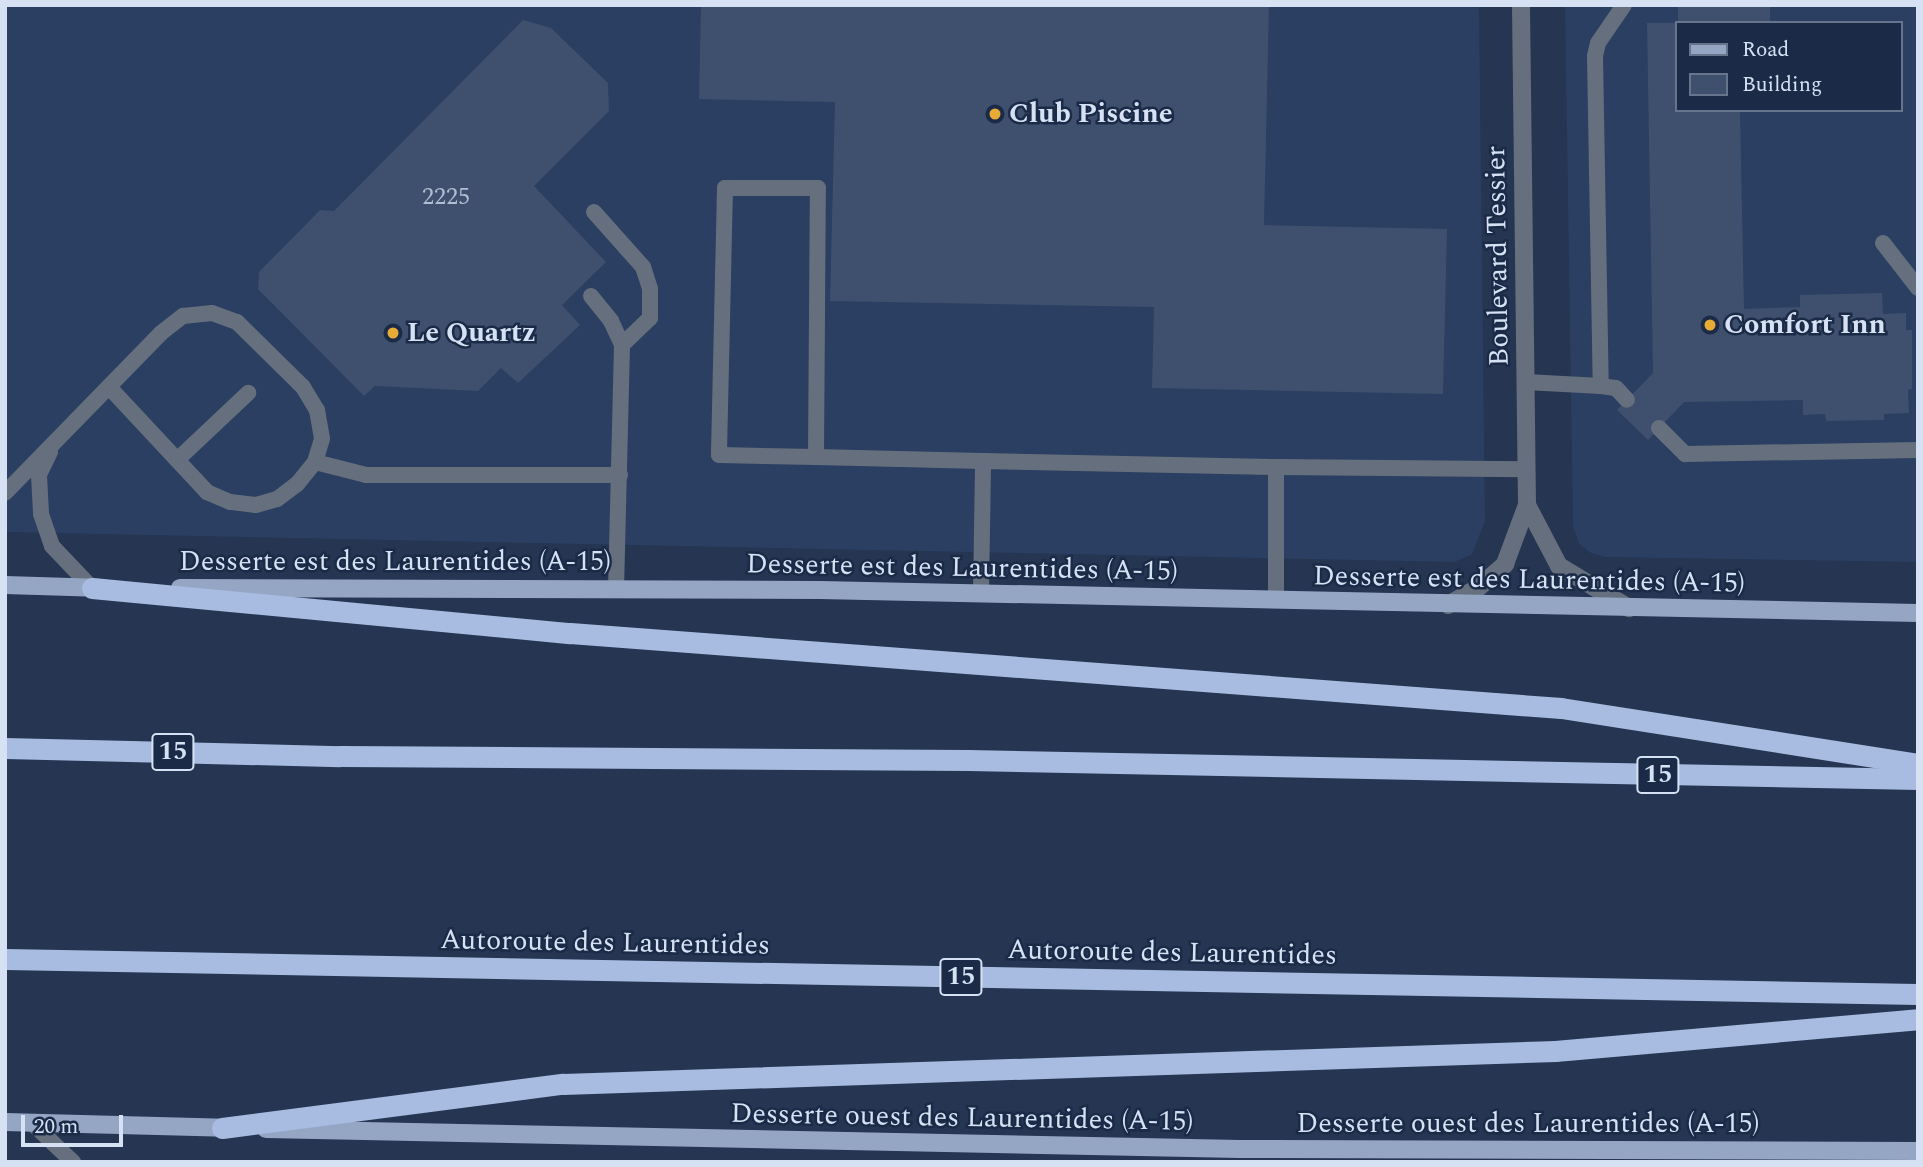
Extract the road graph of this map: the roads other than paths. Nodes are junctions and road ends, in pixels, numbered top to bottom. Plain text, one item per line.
1 (1521, 5) edge
2 (1624, 5) edge
3 (594, 212) dead end
4 (1883, 243) dead end
5 (1918, 288) edge
6 (591, 296) dead end
7 (622, 345) junction
8 (1526, 382) junction
9 (1601, 386) junction
10 (109, 387) junction
11 (248, 393) dead end
12 (1627, 400) dead end
13 (1659, 428) dead end
14 (62, 435) junction
15 (1918, 450) edge
16 (816, 457) junction
17 (177, 460) junction
18 (983, 461) junction
19 (316, 462) junction
20 (1276, 467) junction
21 (1527, 469) junction
22 (620, 475) junction
23 (5, 493) edge
24 (1527, 505) junction
25 (5, 585) edge
26 (92, 588) junction
27 (616, 588) junction
28 (981, 593) junction
29 (1276, 600) junction
30 (1448, 605) junction
31 (1631, 609) junction
32 (1918, 613) edge
33 (5, 748) edge
34 (1918, 764) edge
35 (1918, 779) edge
36 (5, 959) edge
37 (1918, 994) edge
38 (1918, 1018) edge
39 (5, 1122) edge
40 (32, 1123) junction
41 (222, 1128) junction
42 (1918, 1151) edge
43 (73, 1162) edge

1 - 8 street, Boulevard Tessier
2 - 9 lane
3 - 7 lane
4 - 5 lane
6 - 7 lane
7 - 22 lane
8 - 9 lane
8 - 21 street, Boulevard Tessier
9 - 12 lane
10 - 14 lane
10 - 17 lane
10 - 19 lane
11 - 17 lane
13 - 15 lane
14 - 23 lane
14 - 26 lane
16 - 16 lane
16 - 18 lane
17 - 19 lane
18 - 20 lane
18 - 28 lane
19 - 22 lane
20 - 21 lane
20 - 29 lane
21 - 24 street, Boulevard Tessier
22 - 27 lane
24 - 30 street, Boulevard Tessier
24 - 31 street, Boulevard Tessier
25 - 26 main road, Desserte est des Laurentides (A-15)
26 - 27 main road, Desserte est des Laurentides (A-15)
26 - 34 highway
27 - 28 main road, Desserte est des Laurentides (A-15)
28 - 29 main road, Desserte est des Laurentides (A-15)
29 - 30 main road, Desserte est des Laurentides (A-15)
30 - 31 main road, Desserte est des Laurentides (A-15)
31 - 32 main road, Desserte est des Laurentides (A-15)
33 - 35 highway, 15
36 - 37 highway, Autoroute des Laurentides / 15
38 - 41 highway
39 - 40 main road, Desserte ouest des Laurentides (A-15)
40 - 41 main road, Desserte ouest des Laurentides (A-15)
40 - 43 lane
41 - 42 main road, Desserte ouest des Laurentides (A-15)

